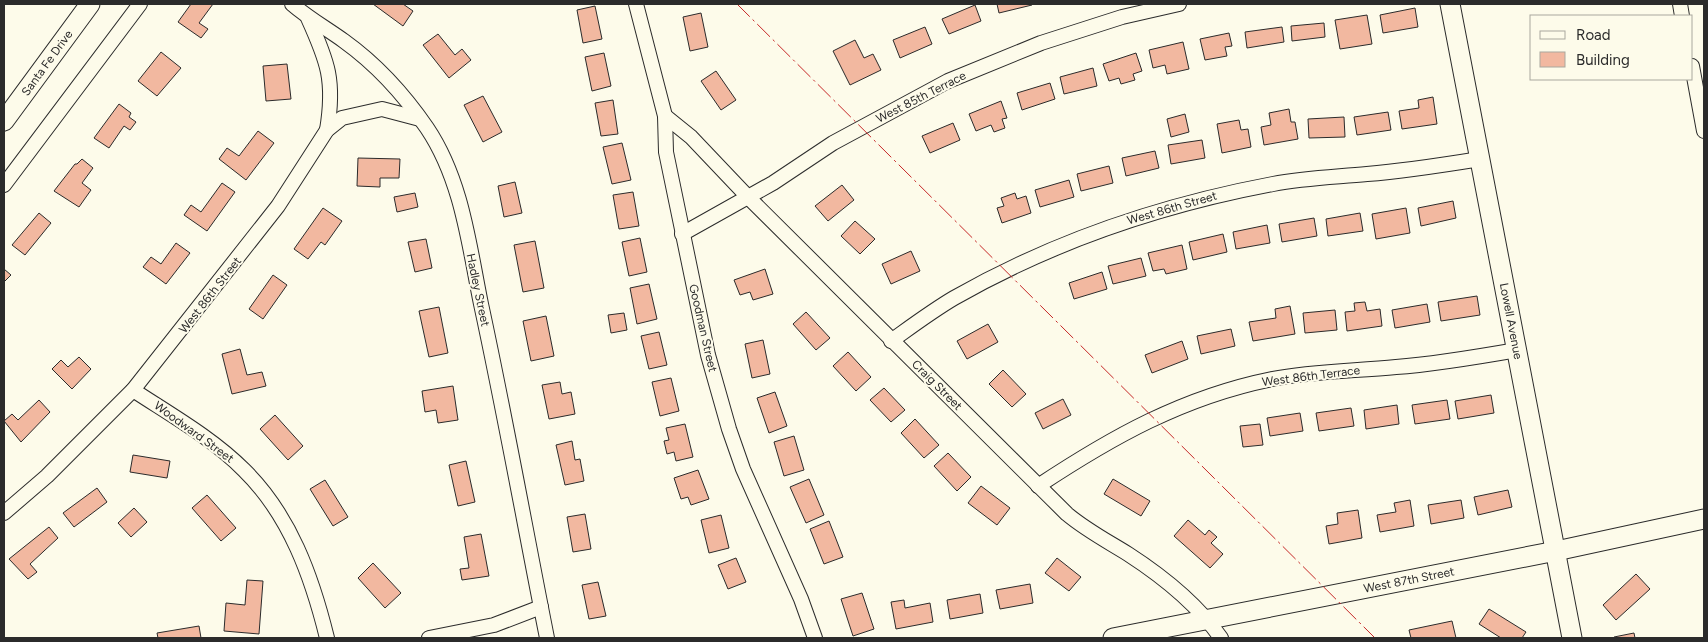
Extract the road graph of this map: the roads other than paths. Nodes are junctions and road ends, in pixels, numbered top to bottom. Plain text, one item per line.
1 (90, 4) edge
2 (140, 4) edge
3 (292, 4) edge
4 (636, 4) edge
5 (1179, 4) edge
6 (1450, 4) edge
7 (308, 17) junction
8 (1693, 71) edge
9 (665, 116) junction
10 (420, 119) junction
11 (4, 121) edge
12 (327, 130) junction
13 (1704, 130) edge
14 (1480, 160) junction
15 (4, 185) edge
16 (748, 197) junction
17 (682, 234) junction
18 (891, 340) junction
19 (1517, 350) junction
20 (134, 390) junction
21 (1038, 486) junction
22 (4, 513) edge
23 (1704, 519) edge
24 (1556, 551) junction
25 (541, 608) junction
26 (1206, 620) junction
27 (327, 638) edge
28 (429, 638) edge
29 (547, 638) edge
30 (816, 638) edge
31 (1113, 638) edge
32 (1221, 638) edge
33 (1572, 638) edge

1 - 11 street, Santa Fe Drive
2 - 15 street
3 - 7 street, Hadley Street
4 - 9 street, Goodman Street
5 - 16 street, West 85th Terrace
6 - 14 street, Lowell Avenue
7 - 10 street, Hadley Street
7 - 12 street
8 - 13 street
9 - 16 street, Craig Street
9 - 17 street, Goodman Street
10 - 12 street, West 86th Street
10 - 25 street, Hadley Street
12 - 20 street, West 86th Street
14 - 18 street, West 86th Street
14 - 19 street, Lowell Avenue
16 - 17 street, West 85th Terrace
16 - 18 street, Craig Street
17 - 30 street, Goodman Street
18 - 21 street, Craig Street
19 - 21 street, West 86th Terrace
19 - 24 street, Lowell Avenue
20 - 22 street, West 86th Street
20 - 27 street, Woodward Street
21 - 26 street, Craig Street
23 - 24 street, West 87th Street
24 - 26 street, West 87th Street
24 - 33 street, Lowell Avenue
25 - 28 street
25 - 29 street, Hadley Street
26 - 31 street, West 87th Street
26 - 32 street, Craig Street

